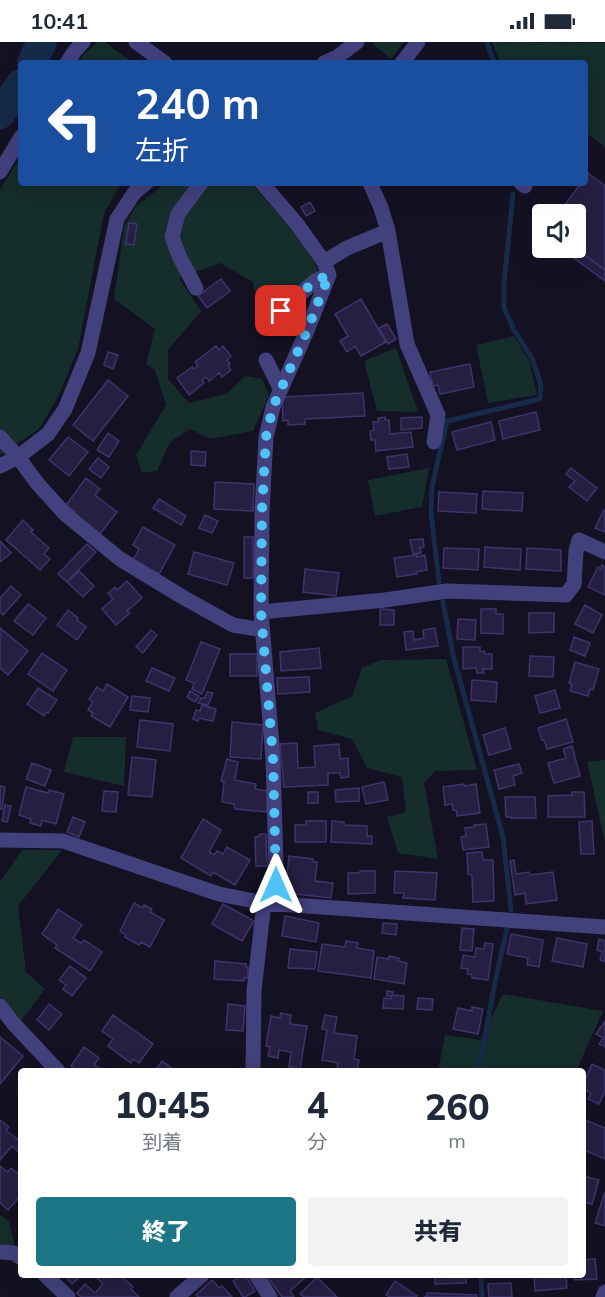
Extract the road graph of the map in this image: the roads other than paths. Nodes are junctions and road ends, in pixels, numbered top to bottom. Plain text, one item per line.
1 (83, 42) edge
2 (136, 42) edge
3 (357, 42) edge
4 (418, 42) edge
5 (69, 60) edge
6 (161, 60) edge
7 (337, 60) edge
8 (404, 60) edge
9 (18, 142) edge
10 (0, 172) edge
11 (142, 186) edge
12 (199, 186) edge
13 (265, 186) edge
14 (371, 186) edge
15 (388, 231) junction
16 (327, 269) junction
17 (196, 288) dead end
18 (264, 326) dead end
19 (266, 360) dead end
20 (281, 390) junction
21 (0, 437) edge
22 (434, 442) dead end
23 (18, 457) junction
24 (0, 466) edge
25 (605, 552) edge
26 (261, 612) junction
27 (262, 630) junction
28 (0, 840) edge
29 (269, 903) junction
30 (605, 927) edge
31 (0, 1006) edge
32 (55, 1068) edge
33 (253, 1068) edge
34 (0, 1252) edge
35 (18, 1256) edge
36 (48, 1278) edge
37 (199, 1278) edge
38 (258, 1278) edge
39 (605, 1292) edge
40 (68, 1297) edge
41 (177, 1297) edge
42 (270, 1297) edge
43 (603, 1297) edge

1 - 5 street
2 - 6 street
3 - 7 street
4 - 8 street
9 - 10 street
11 - 23 street
12 - 17 street
13 - 16 street
14 - 15 street
15 - 16 street
15 - 22 street
16 - 18 street
16 - 20 street
19 - 20 street
20 - 26 street
21 - 23 street
23 - 24 street
23 - 27 street
25 - 26 street
26 - 27 street
27 - 29 street
28 - 29 street
29 - 30 street
29 - 33 street
31 - 32 street
34 - 35 street
36 - 40 street
37 - 41 street
38 - 42 street
39 - 43 street

